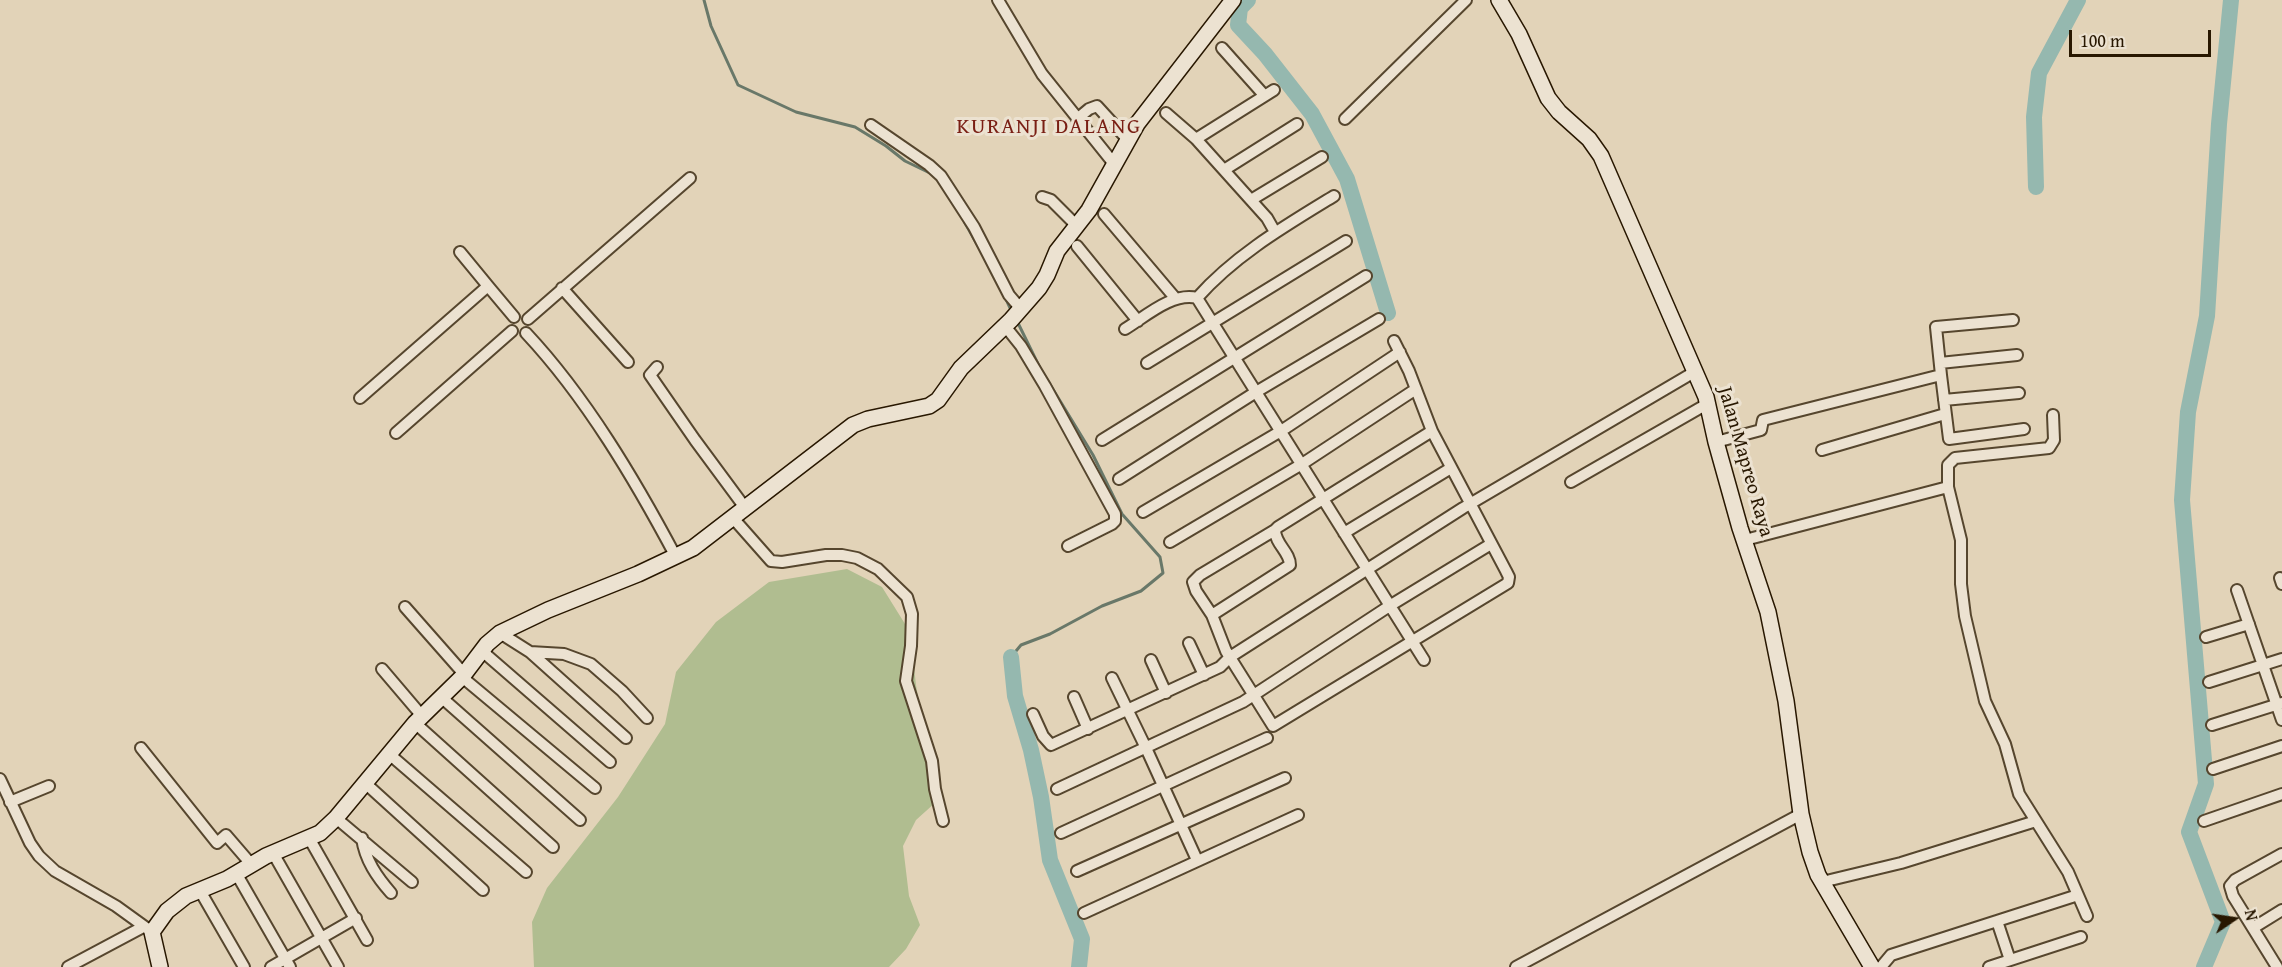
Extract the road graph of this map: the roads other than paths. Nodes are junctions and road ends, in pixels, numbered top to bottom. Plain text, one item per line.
1 (998, 0) edge
2 (1233, 0) edge
3 (1466, 0) edge
4 (1499, 0) edge
5 (1222, 48) dead end
6 (1274, 90) dead end
7 (1264, 95) junction
8 (1166, 113) dead end
9 (1077, 118) junction
10 (1345, 119) dead end
11 (1297, 123) dead end
12 (871, 125) dead end
13 (1196, 139) junction
14 (1128, 140) junction
15 (1322, 158) dead end
16 (1115, 165) junction
17 (1224, 170) junction
18 (690, 177) dead end
19 (1334, 196) dead end
20 (1042, 197) dead end
21 (1251, 200) junction
22 (1104, 214) dead end
23 (1077, 226) junction
24 (1275, 232) junction
25 (1346, 241) dead end
26 (1077, 246) dead end
27 (460, 252) dead end
28 (1366, 276) dead end
29 (488, 286) junction
30 (562, 288) junction
31 (1197, 298) junction
32 (1176, 299) junction
33 (514, 317) junction
34 (1014, 317) junction
35 (528, 319) junction
36 (1380, 319) dead end
37 (2013, 320) dead end
38 (1138, 321) junction
39 (1212, 322) junction
40 (1125, 329) dead end
41 (512, 331) junction
42 (526, 333) junction
43 (1394, 341) dead end
44 (1400, 352) junction
45 (2017, 355) dead end
46 (1235, 358) junction
47 (628, 362) dead end
48 (1147, 363) dead end
49 (657, 367) dead end
50 (1940, 369) junction
51 (1696, 371) junction
52 (1416, 389) junction
53 (1256, 392) junction
54 (2019, 393) dead end
55 (360, 398) dead end
56 (1944, 400) junction
57 (1707, 404) junction
58 (1945, 414) junction
59 (2053, 415) dead end
60 (2024, 429) dead end
61 (1281, 431) junction
62 (1432, 431) junction
63 (396, 433) dead end
64 (1102, 440) dead end
65 (1716, 442) junction
66 (1822, 450) dead end
67 (1302, 464) junction
68 (1450, 468) junction
69 (1119, 479) dead end
70 (1571, 482) dead end
71 (1948, 487) junction
72 (1323, 498) junction
73 (1469, 504) junction
74 (746, 508) junction
75 (1143, 512) dead end
76 (733, 519) junction
77 (1275, 531) junction
78 (1344, 533) junction
79 (1745, 540) junction
80 (1170, 542) dead end
81 (1491, 544) junction
82 (1068, 546) dead end
83 (676, 557) junction
84 (1369, 569) junction
85 (2237, 590) dead end
86 (1391, 605) junction
87 (405, 606) dead end
88 (1212, 615) junction
89 (2249, 624) junction
90 (500, 633) junction
91 (2206, 637) dead end
92 (1412, 640) junction
93 (1189, 643) dead end
94 (482, 651) junction
95 (530, 652) junction
96 (1230, 657) junction
97 (2282, 659) edge
98 (1151, 660) dead end
99 (1424, 660) dead end
100 (2263, 665) junction
101 (381, 669) dead end
102 (1204, 675) junction
103 (463, 676) junction
104 (1112, 678) dead end
105 (2209, 682) dead end
106 (1166, 693) junction
107 (1252, 694) junction
108 (441, 697) junction
109 (1074, 697) dead end
110 (2279, 704) edge
111 (1129, 711) junction
112 (1033, 714) dead end
113 (646, 718) dead end
114 (418, 719) junction
115 (2282, 720) edge
116 (2212, 725) dead end
117 (1088, 729) junction
118 (626, 738) dead end
119 (1267, 738) dead end
120 (2282, 746) edge
121 (141, 748) dead end
122 (1146, 748) junction
123 (388, 753) junction
124 (610, 762) dead end
125 (2213, 769) dead end
126 (1285, 778) dead end
127 (0, 779) edge
128 (364, 782) junction
129 (1163, 785) junction
130 (49, 786) dead end
131 (595, 788) dead end
132 (1057, 789) dead end
133 (2282, 794) edge
134 (10, 802) junction
135 (1801, 814) junction
136 (1298, 815) dead end
137 (336, 818) junction
138 (580, 820) dead end
139 (2204, 820) dead end
140 (943, 821) dead end
141 (2036, 821) junction
142 (1181, 824) junction
143 (1061, 833) dead end
144 (309, 838) junction
145 (362, 838) junction
146 (553, 847) dead end
147 (273, 853) junction
148 (2282, 854) edge
149 (1197, 860) junction
150 (250, 864) junction
151 (1077, 871) dead end
152 (526, 872) dead end
153 (236, 873) junction
154 (412, 882) dead end
155 (1822, 882) junction
156 (199, 889) junction
157 (483, 890) dead end
158 (391, 893) dead end
159 (2078, 895) junction
160 (2282, 910) edge
161 (1084, 913) dead end
162 (2087, 916) dead end
163 (356, 918) junction
164 (1997, 921) junction
165 (2253, 928) junction
166 (148, 929) junction
167 (322, 937) junction
168 (2081, 937) dead end
169 (367, 940) dead end
170 (2010, 960) junction
171 (288, 963) edge
172 (2278, 965) edge
173 (68, 967) edge
174 (160, 967) edge
175 (244, 967) edge
176 (271, 967) edge
177 (338, 967) edge
178 (1516, 967) edge
179 (1872, 967) edge
180 (1881, 967) edge
181 (1989, 967) edge

1 - 9 street
2 - 14 street
3 - 10 street
4 - 51 street, Jalan Mapreo Raya
5 - 7 street
6 - 7 street
7 - 13 street
8 - 13 street
9 - 14 street
9 - 16 street
11 - 17 street
12 - 34 street
13 - 17 street
14 - 16 street
15 - 21 street
16 - 23 street
17 - 21 street
18 - 30 street
19 - 24 street
20 - 23 street
21 - 24 street
22 - 32 street
23 - 34 street
24 - 31 street
25 - 39 street
26 - 38 street
27 - 29 street
28 - 46 street
29 - 33 street
29 - 55 street
30 - 35 street
30 - 47 street
31 - 32 street
31 - 39 street
32 - 38 street
33 - 35 street
33 - 41 street
34 - 74 street
34 - 82 street
35 - 42 street
36 - 53 street
37 - 50 street
38 - 40 street
39 - 46 street
39 - 48 street
41 - 42 street
41 - 63 street
42 - 83 street
43 - 44 street
44 - 52 street
44 - 61 street
45 - 50 street
46 - 53 street
46 - 64 street
49 - 74 street
50 - 56 street
50 - 65 street
51 - 57 street, Jalan Mapreo Raya
51 - 73 street
52 - 62 street
52 - 67 street
53 - 61 street
53 - 69 street
54 - 56 street
56 - 58 street
57 - 65 street, Jalan Mapreo Raya
57 - 70 street
58 - 60 street
58 - 66 street
59 - 71 street
61 - 67 street
61 - 75 street
62 - 68 street
62 - 72 street
65 - 79 street, Jalan Mapreo Raya
67 - 72 street
67 - 80 street
68 - 73 street
68 - 78 street
71 - 79 street
71 - 141 street
72 - 77 street
72 - 78 street
73 - 81 street
73 - 84 street
74 - 76 street
76 - 83 street
76 - 140 street
77 - 88 street
77 - 88 street
78 - 84 street
79 - 135 street, Jalan Mapreo Raya
81 - 86 street
81 - 92 street
83 - 90 street
84 - 86 street
84 - 96 street
85 - 89 street
86 - 92 street
86 - 107 street
87 - 103 street
88 - 96 street
89 - 91 street
89 - 100 street
90 - 94 street
90 - 95 street
92 - 99 street
92 - 107 street
93 - 102 street
94 - 103 street
94 - 124 street
95 - 113 street
95 - 118 street
96 - 102 street
96 - 107 street
97 - 100 street
98 - 106 street
100 - 105 street
100 - 110 street
101 - 114 street
102 - 106 street
103 - 108 street
103 - 131 street
104 - 111 street
106 - 111 street
107 - 122 street
108 - 114 street
108 - 138 street
109 - 117 street
110 - 115 street
110 - 116 street
111 - 117 street
111 - 122 street
112 - 117 street
114 - 123 street
114 - 146 street
119 - 129 street
120 - 125 street
121 - 150 street
122 - 129 street
122 - 132 street
123 - 128 street
123 - 152 street
126 - 142 street
127 - 134 street
128 - 137 street
128 - 157 street
129 - 142 street
129 - 143 street
130 - 134 street
133 - 139 street
134 - 166 street
135 - 155 street, Jalan Mapreo Raya
135 - 178 street
136 - 149 street
137 - 144 street
137 - 145 street
141 - 155 street
141 - 159 street
142 - 149 street
142 - 151 street
144 - 147 street
144 - 163 street
145 - 154 street
145 - 158 street
147 - 150 street
147 - 167 street
148 - 165 street
149 - 161 street
150 - 153 street
153 - 156 street
153 - 171 street
155 - 179 street, Jalan Mapreo Raya
156 - 166 street
156 - 175 street
159 - 162 street
159 - 164 street
160 - 165 street
163 - 167 street
163 - 169 street
164 - 170 street
164 - 180 street
165 - 172 street
166 - 173 street
166 - 174 street
167 - 171 street
167 - 177 street
168 - 170 street
170 - 181 street
171 - 176 street

